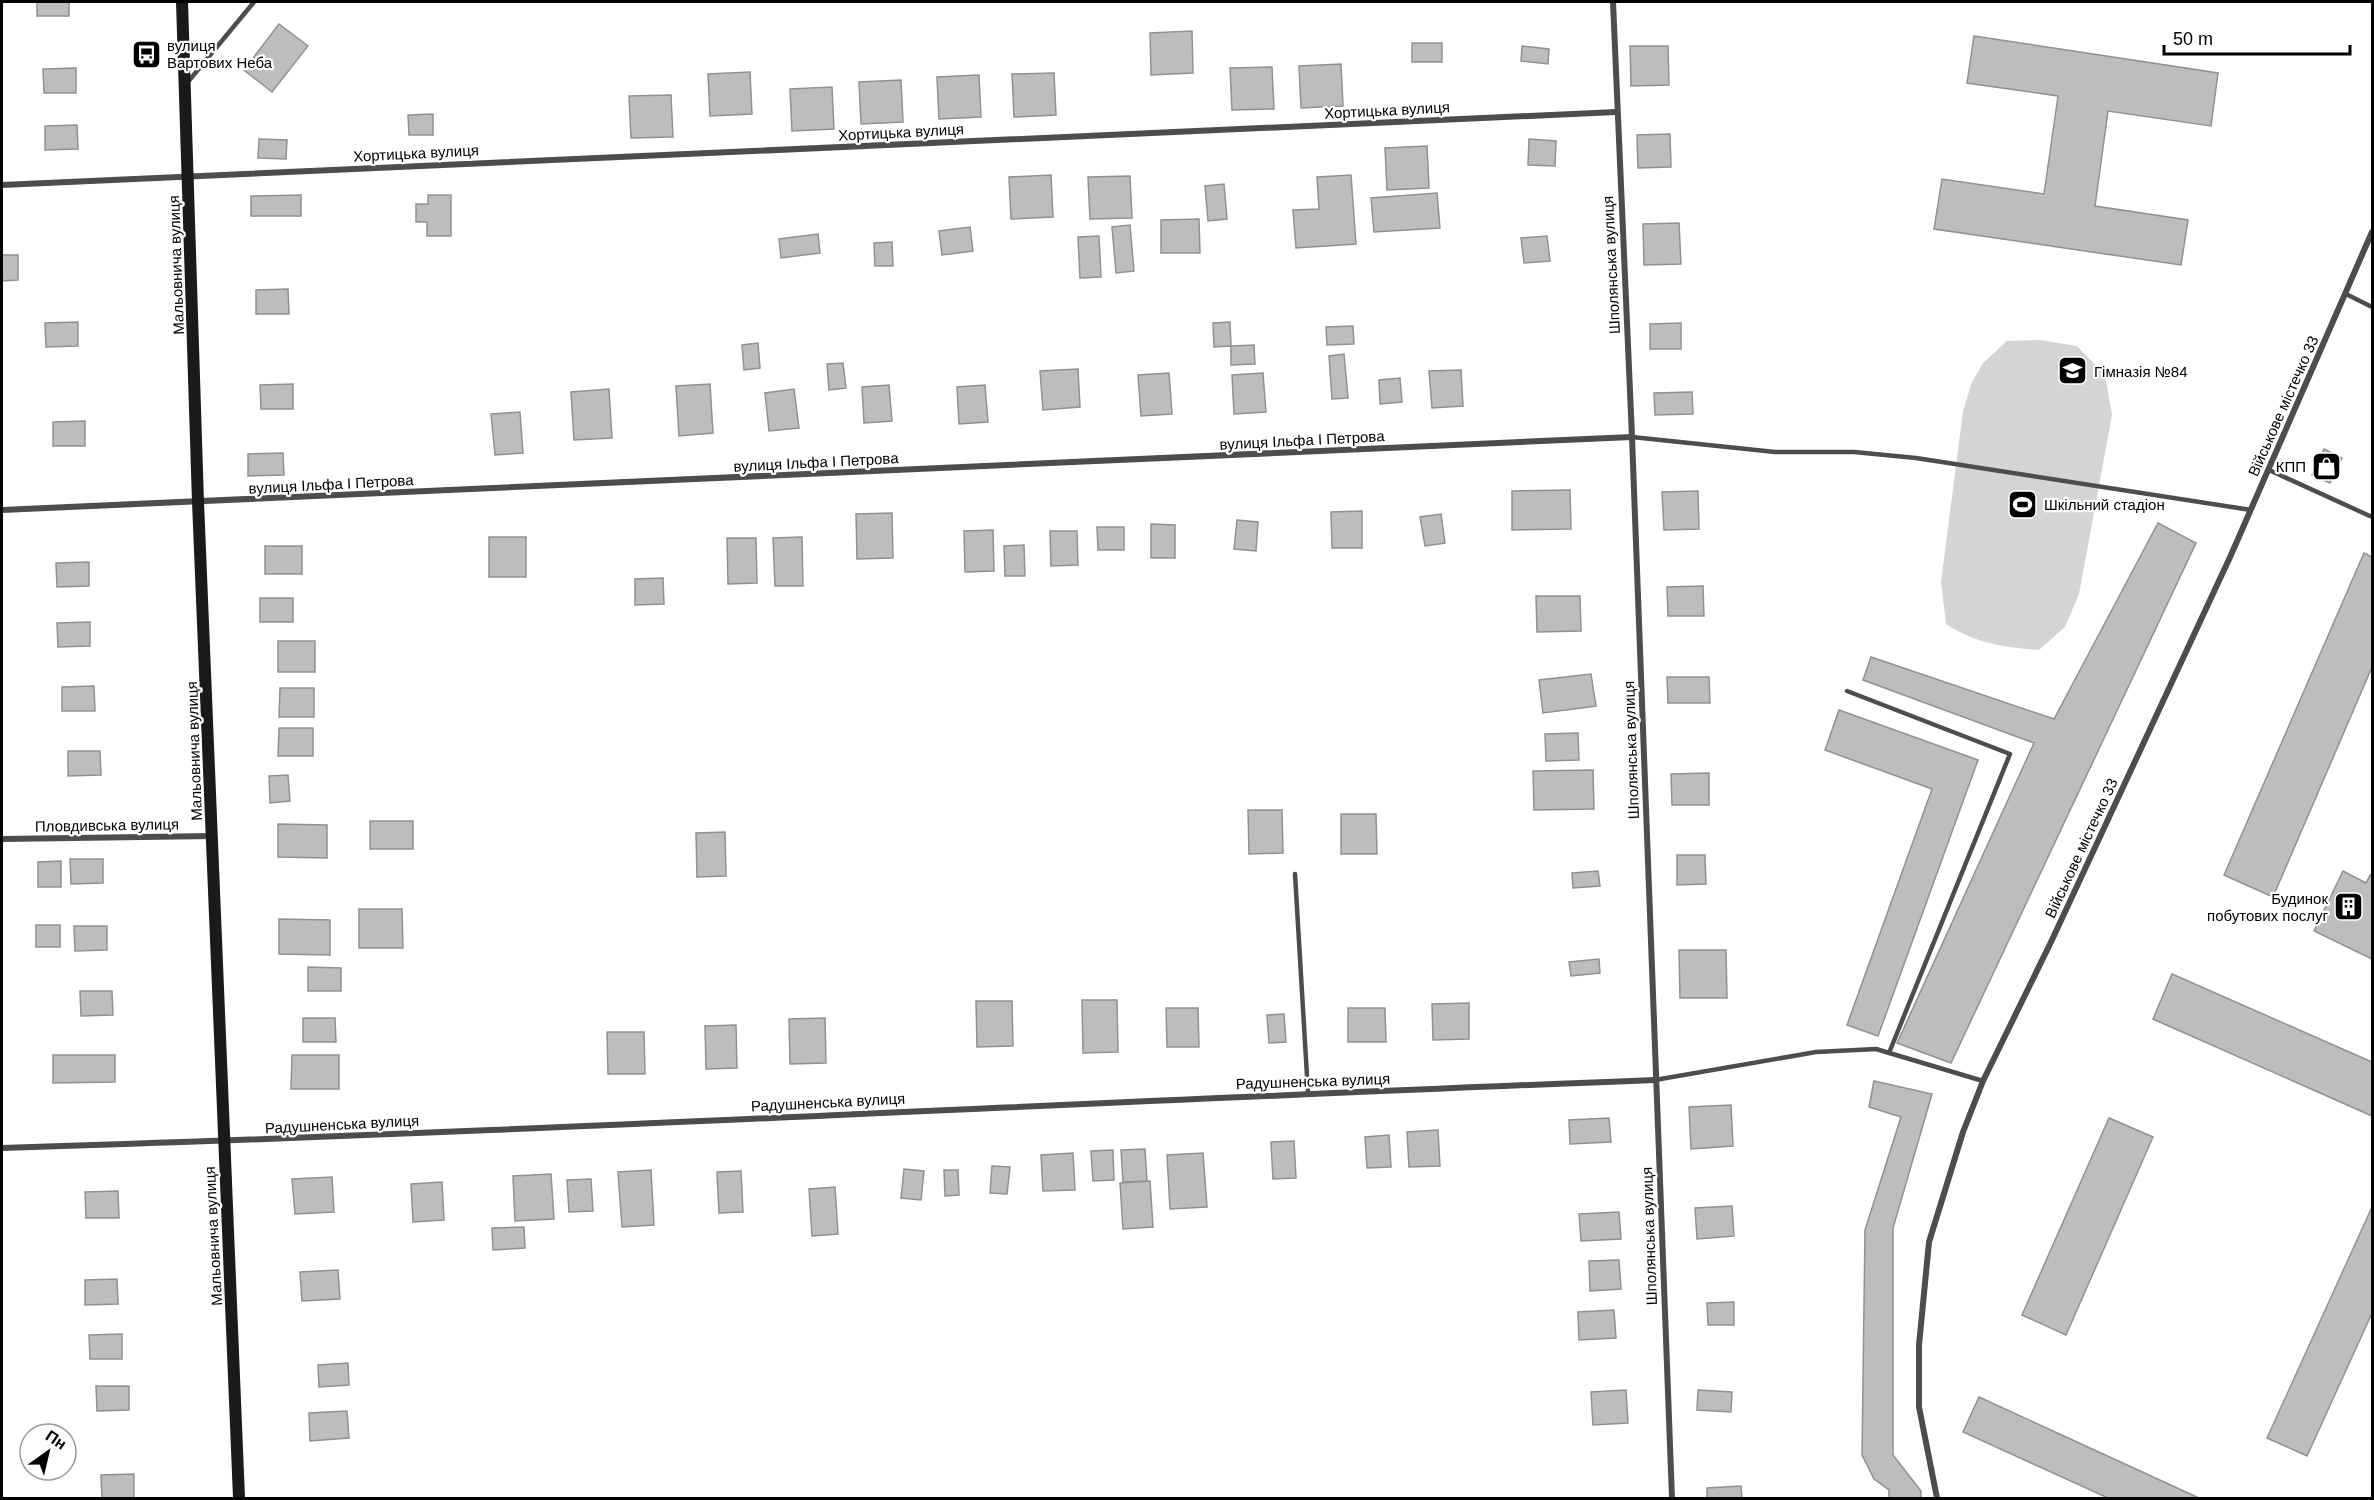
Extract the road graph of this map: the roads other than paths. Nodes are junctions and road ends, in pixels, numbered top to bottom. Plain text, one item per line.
1 (182, 2) edge
2 (254, 2) edge
3 (1612, 2) edge
4 (184, 87) junction
5 (1616, 112) junction
6 (188, 176) junction
7 (2, 185) edge
8 (2373, 232) edge
9 (2346, 294) junction
10 (2373, 307) edge
11 (1632, 437) junction
12 (2269, 470) junction
13 (198, 502) junction
14 (2, 510) edge
15 (2251, 510) junction
16 (2373, 517) edge
17 (1847, 691) dead end
18 (213, 836) junction
19 (2, 839) edge
20 (1295, 874) dead end
21 (1889, 1053) junction
22 (1655, 1080) junction
23 (1983, 1081) junction
24 (1308, 1093) junction
25 (224, 1141) junction
26 (2, 1148) edge
27 (239, 1498) edge
28 (1672, 1498) edge
29 (1937, 1498) edge

1 - 4 street, Мальовнича вулиця
2 - 4 lane
3 - 5 street, Шполянська вулиця
4 - 6 street, Мальовнича вулиця
5 - 6 street, Хортицька вулиця
5 - 11 street, Шполянська вулиця
6 - 7 street, Хортицька вулиця
6 - 13 street, Мальовнича вулиця
8 - 9 street, Військове містечко 33
9 - 10 lane
9 - 12 street, Військове містечко 33
11 - 13 street, вулиця Ільфа І Петрова
11 - 15 lane
11 - 22 street, Шполянська вулиця
12 - 15 street, Військове містечко 33
12 - 16 lane
13 - 14 street, вулиця Ільфа І Петрова
13 - 18 street, Мальовнича вулиця
15 - 23 street, Військове містечко 33
17 - 21 lane
18 - 19 street, Пловдивська вулиця
18 - 25 street, Мальовнича вулиця
20 - 24 lane
21 - 22 lane
21 - 23 lane
22 - 24 street, Радушненська вулиця
22 - 28 street, Шполянська вулиця
23 - 29 street, Військове містечко 33
24 - 25 street, Радушненська вулиця
25 - 26 street, Радушненська вулиця
25 - 27 street, Мальовнича вулиця

